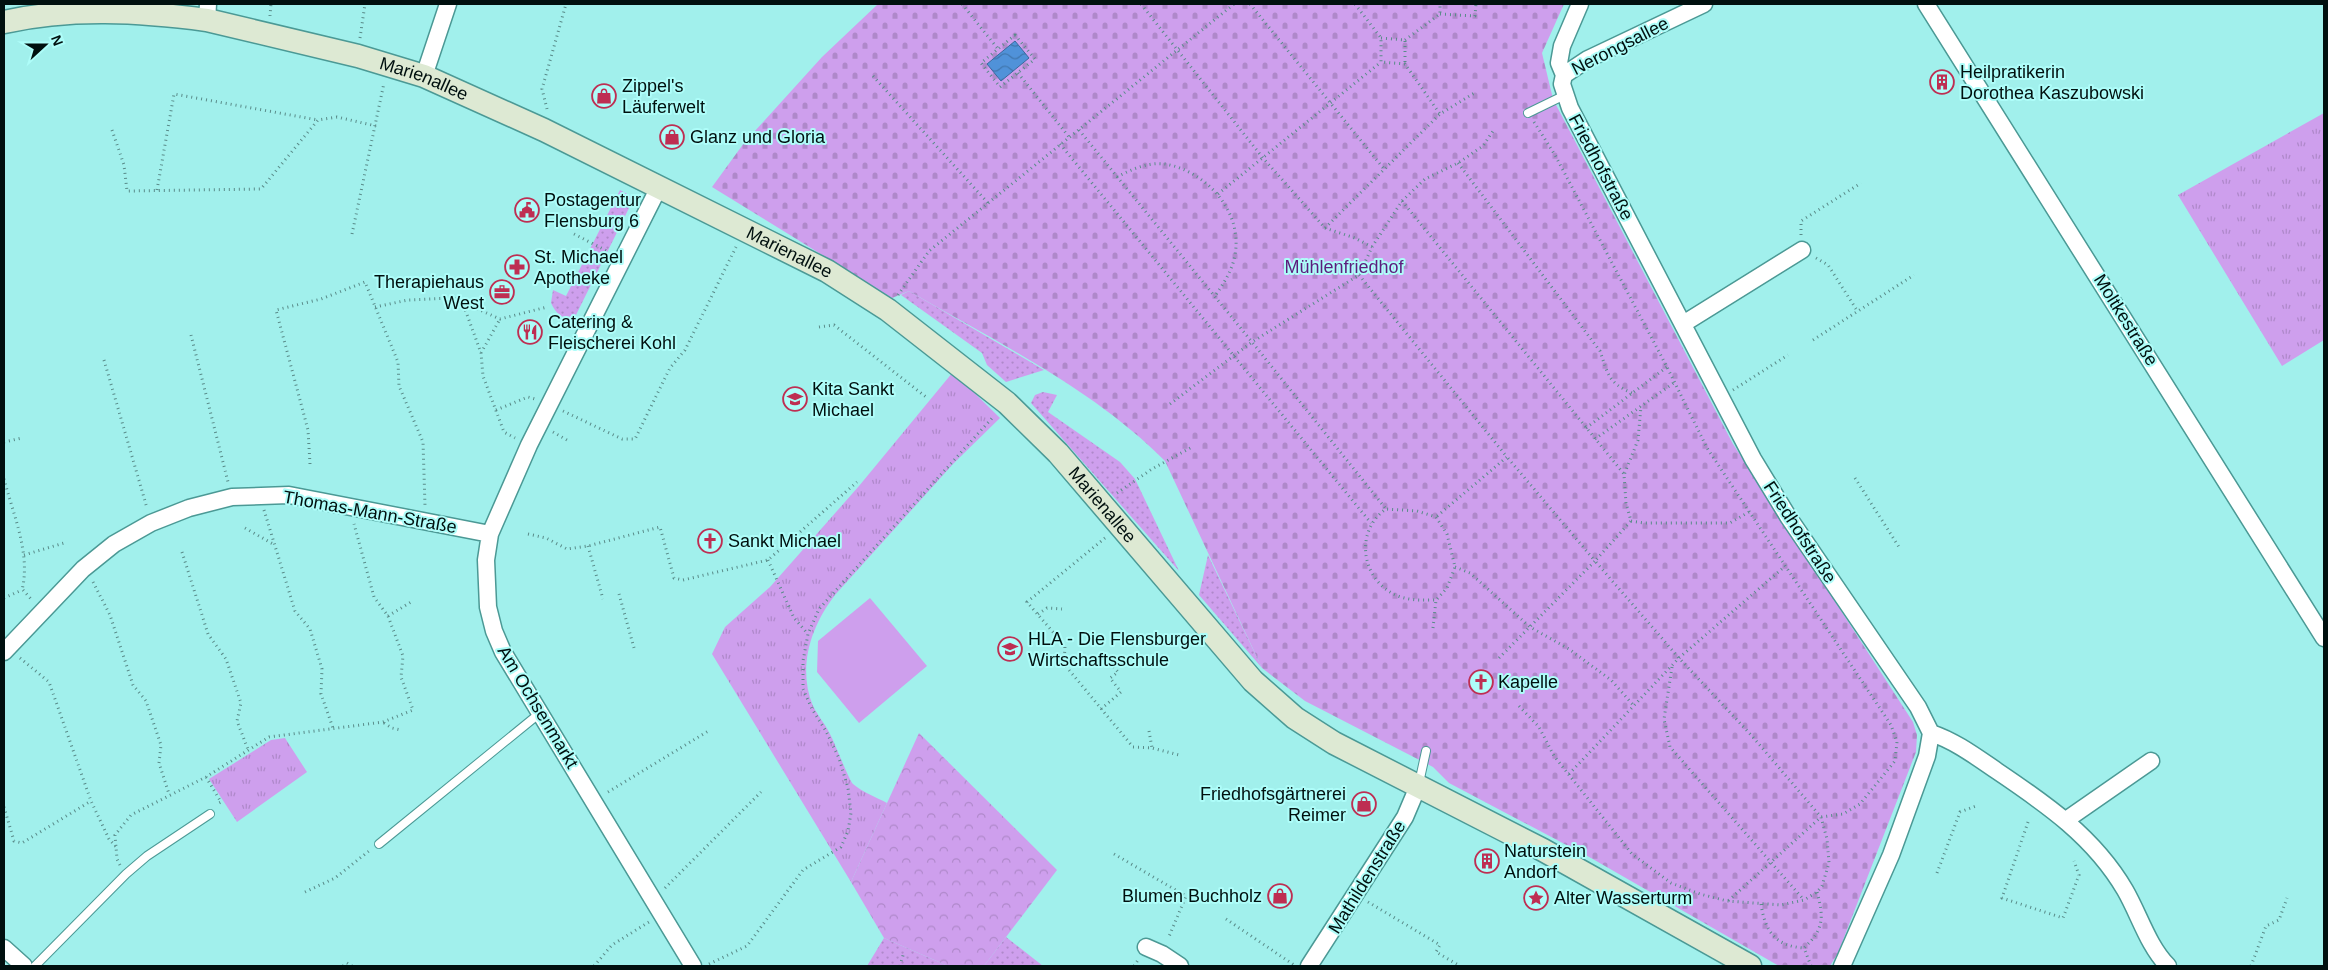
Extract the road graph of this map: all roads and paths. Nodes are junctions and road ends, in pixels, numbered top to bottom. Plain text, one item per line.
1 (365, 4) edge
2 (448, 4) edge
3 (566, 4) edge
4 (962, 4) edge
5 (1141, 4) edge
6 (1234, 4) edge
7 (1250, 4) edge
8 (1355, 4) edge
9 (1440, 4) edge
10 (1476, 4) edge
11 (1580, 4) edge
12 (1704, 4) edge
13 (1926, 4) edge
14 (208, 12) edge
15 (1440, 14) junction
16 (4, 22) edge
17 (1380, 38) junction
18 (1405, 40) junction
19 (998, 49) junction
20 (1177, 50) junction
21 (358, 56) junction
22 (1381, 62) junction
23 (1405, 64) junction
24 (388, 65) junction
25 (1018, 73) junction
26 (1564, 75) junction
27 (424, 76) junction
28 (873, 76) dead end
29 (1476, 92) dead end
30 (1565, 95) junction
31 (1331, 103) junction
32 (547, 109) dead end
33 (1528, 113) joint
34 (1440, 114) junction
35 (318, 120) junction
36 (376, 126) junction
37 (112, 130) dead end
38 (1078, 130) junction
39 (1493, 132) dead end
40 (1069, 137) junction
41 (1060, 144) junction
42 (1263, 158) junction
43 (1458, 163) junction
44 (1384, 169) junction
45 (1117, 177) junction
46 (1861, 183) dead end
47 (659, 187) junction
48 (157, 190) junction
49 (1218, 194) junction
50 (1402, 201) junction
51 (988, 203) junction
52 (1325, 228) junction
53 (745, 229) junction
54 (352, 234) dead end
55 (574, 234) dead end
56 (1372, 247) junction
57 (1802, 250) junction
58 (623, 259) junction
59 (1914, 274) dead end
60 (1359, 275) junction
61 (1215, 296) junction
62 (462, 301) junction
63 (375, 307) junction
64 (547, 307) dead end
65 (888, 310) junction
66 (1858, 312) junction
67 (500, 319) junction
68 (1683, 324) junction
69 (819, 327) dead end
70 (191, 335) dead end
71 (1813, 340) dead end
72 (1252, 342) junction
73 (481, 353) junction
74 (1788, 354) dead end
75 (1233, 356) junction
76 (104, 360) dead end
77 (1668, 368) junction
78 (1674, 382) junction
79 (1632, 393) junction
80 (926, 397) dead end
81 (1720, 398) junction
82 (1007, 403) junction
83 (549, 404) junction
84 (1170, 404) dead end
85 (1641, 406) junction
86 (496, 410) junction
87 (1586, 428) junction
88 (22, 438) dead end
89 (1595, 439) junction
90 (4, 442) edge
91 (529, 444) junction
92 (1192, 447) dead end
93 (1507, 457) junction
94 (310, 464) dead end
95 (1624, 475) junction
96 (1855, 478) dead end
97 (4, 479) edge
98 (857, 482) dead end
99 (259, 495) junction
100 (232, 497) junction
101 (1103, 505) junction
102 (356, 508) junction
103 (1386, 510) junction
104 (1748, 512) junction
105 (1436, 517) junction
106 (1632, 520) junction
107 (425, 522) junction
108 (151, 523) junction
109 (1371, 523) junction
110 (1120, 525) junction
111 (245, 528) dead end
112 (490, 534) junction
113 (528, 534) dead end
114 (64, 543) dead end
115 (274, 544) junction
116 (588, 546) junction
117 (1899, 548) dead end
118 (182, 552) dead end
119 (24, 555) junction
120 (768, 560) junction
121 (1595, 561) junction
122 (1455, 567) junction
123 (1784, 567) junction
124 (83, 569) junction
125 (619, 594) dead end
126 (4, 598) edge
127 (603, 599) dead end
128 (1436, 600) junction
129 (411, 602) dead end
130 (1062, 609) dead end
131 (1038, 614) junction
132 (388, 616) junction
133 (1530, 627) junction
134 (1433, 628) dead end
135 (808, 634) junction
136 (2324, 638) edge
137 (634, 648) dead end
138 (6, 650) edge
139 (1498, 658) dead end
140 (1679, 658) junction
141 (1108, 660) dead end
142 (1672, 666) junction
143 (1519, 706) dead end
144 (1634, 706) junction
145 (1101, 708) junction
146 (540, 713) junction
147 (384, 722) junction
148 (333, 728) junction
149 (401, 730) dead end
150 (710, 730) dead end
151 (1149, 731) dead end
152 (1930, 733) junction
153 (1152, 748) junction
154 (1426, 750) dead end
155 (249, 752) junction
156 (1179, 756) dead end
157 (2151, 761) dead end
158 (1569, 774) junction
159 (206, 777) junction
160 (1419, 784) junction
161 (761, 792) dead end
162 (169, 794) junction
163 (594, 800) junction
164 (91, 801) junction
165 (1976, 806) dead end
166 (4, 807) edge
167 (210, 814) joint
168 (1821, 817) junction
169 (2066, 820) junction
170 (2028, 822) dead end
171 (379, 844) joint
172 (116, 847) junction
173 (1114, 854) dead end
174 (2074, 861) dead end
175 (1770, 862) junction
176 (1937, 873) dead end
177 (126, 874) junction
178 (305, 892) dead end
179 (1818, 892) junction
180 (1357, 895) junction
181 (653, 898) junction
182 (2287, 898) dead end
183 (1804, 900) junction
184 (1728, 901) junction
185 (1760, 904) junction
186 (663, 914) junction
187 (1226, 919) dead end
188 (1146, 947) dead end
189 (4, 948) edge
190 (1804, 948) junction
191 (904, 952) dead end
192 (1162, 954) junction
193 (24, 966) edge
194 (35, 966) edge
195 (343, 966) edge
196 (352, 966) edge
197 (594, 966) edge
198 (694, 966) edge
199 (703, 966) edge
200 (900, 966) edge
201 (1180, 966) edge
202 (1296, 966) edge
203 (1310, 966) edge
204 (1460, 966) edge
205 (1750, 966) edge
206 (1811, 966) edge
207 (1842, 966) edge
208 (2168, 966) edge
209 (2251, 966) edge

1 - 21 path
2 - 27 street
3 - 32 path
4 - 19 path
5 - 20 path
6 - 20 path
7 - 31 path
8 - 17 path
9 - 15 path
10 - 15 path
11 - 26 street, Friedhofstraße
12 - 26 street, Nerongsallee
13 - 136 street, Moltkestraße
14 - 16 main road, Marienallee
14 - 21 main road, Marienallee
15 - 18 path
17 - 18 path
17 - 22 path
18 - 23 path
19 - 25 path
19 - 25 path
20 - 38 path
20 - 42 path
21 - 24 main road, Marienallee
22 - 23 path
22 - 31 path
23 - 34 path
24 - 27 main road, Marienallee
24 - 36 path
25 - 40 path
26 - 30 street, Friedhofstraße
27 - 47 main road, Marienallee
28 - 51 path
29 - 34 path
30 - 33 lane
30 - 68 street, Friedhofstraße
31 - 42 path
31 - 44 path
33 - 77 path
34 - 44 path
35 - 36 path
35 - 48 path
35 - 48 path
36 - 54 path
37 - 48 path
38 - 40 path
38 - 45 path
39 - 43 path
40 - 41 path
41 - 51 path
41 - 75 path
42 - 49 path
42 - 52 path
43 - 50 path
43 - 79 path
44 - 52 path
45 - 49 path
45 - 61 path
46 - 57 path
47 - 53 main road, Marienallee
47 - 58 street, Am Ochsenmarkt
49 - 61 path
50 - 56 path
50 - 87 path
51 - 65 path
52 - 56 path
53 - 65 main road, Marienallee
53 - 83 path
55 - 58 path
56 - 60 path
57 - 66 path
57 - 68 street
58 - 83 street, Am Ochsenmarkt
59 - 66 path
60 - 72 path
60 - 93 path
61 - 72 path
62 - 63 path
62 - 67 path
62 - 73 path
63 - 94 path
63 - 107 path
64 - 67 path
65 - 82 main road, Marienallee
66 - 71 path
67 - 73 path
68 - 81 street, Friedhofstraße
69 - 80 path
70 - 100 path
72 - 75 path
72 - 103 path
73 - 86 path
74 - 81 path
75 - 84 path
75 - 109 path
76 - 108 path
77 - 78 path
77 - 79 path
78 - 85 path
78 - 104 path
79 - 87 path
81 - 152 street, Friedhofstraße
82 - 101 main road, Marienallee
82 - 135 path
83 - 86 path
83 - 91 street, Am Ochsenmarkt
85 - 89 path
85 - 95 path
86 - 91 path
87 - 89 path
88 - 90 path
89 - 95 path
91 - 112 street, Am Ochsenmarkt
92 - 101 path
93 - 105 path
93 - 121 path
95 - 106 path
96 - 117 path
97 - 119 path
98 - 120 path
99 - 100 street, Thomas-Mann-Straße
99 - 102 street, Thomas-Mann-Straße
99 - 115 path
100 - 108 street, Thomas-Mann-Straße
101 - 110 main road, Marienallee
102 - 107 street, Thomas-Mann-Straße
102 - 132 path
103 - 105 path
103 - 109 path
104 - 106 path
104 - 123 path
105 - 122 path
106 - 121 path
107 - 112 street, Thomas-Mann-Straße
108 - 124 street, Thomas-Mann-Straße
109 - 128 path
110 - 131 path
110 - 160 main road, Marienallee
111 - 115 path
112 - 146 street, Am Ochsenmarkt
113 - 116 path
114 - 119 path
115 - 148 path
116 - 120 path
116 - 127 path
118 - 155 path
119 - 126 path
120 - 135 path
121 - 133 path
121 - 140 path
122 - 128 path
122 - 133 path
123 - 140 path
123 - 168 path
124 - 138 street, Thomas-Mann-Straße
124 - 162 path
125 - 137 path
128 - 134 path
129 - 132 path
130 - 131 path
131 - 145 path
132 - 147 path
133 - 139 path
133 - 144 path
135 - 199 path
138 - 164 path
140 - 142 path
140 - 168 path
141 - 145 path
142 - 144 path
142 - 175 path
143 - 158 path
144 - 158 path
145 - 153 path
146 - 163 street, Am Ochsenmarkt
146 - 171 lane
147 - 148 path
147 - 149 path
148 - 155 path
150 - 163 path
151 - 153 path
152 - 169 street
152 - 207 street
153 - 156 path
154 - 160 lane
155 - 159 path
157 - 169 street
158 - 184 path
159 - 162 path
159 - 167 path
160 - 180 street, Mathildenstraße
160 - 205 main road, Marienallee
161 - 181 path
162 - 172 path
163 - 181 street, Am Ochsenmarkt
164 - 166 path
164 - 172 path
165 - 176 path
167 - 177 lane
168 - 175 path
168 - 179 path
169 - 208 street
170 - 174 path
171 - 178 path
172 - 177 path
173 - 192 path
175 - 183 path
175 - 184 path
177 - 194 lane
179 - 183 path
179 - 190 path
180 - 203 street, Mathildenstraße
180 - 204 path
181 - 186 street, Am Ochsenmarkt
182 - 209 path
183 - 185 path
184 - 185 path
185 - 190 path
186 - 197 path
186 - 198 street, Am Ochsenmarkt
187 - 202 path
188 - 192 street
189 - 193 street
190 - 206 path
191 - 200 path
192 - 201 street
195 - 196 path

